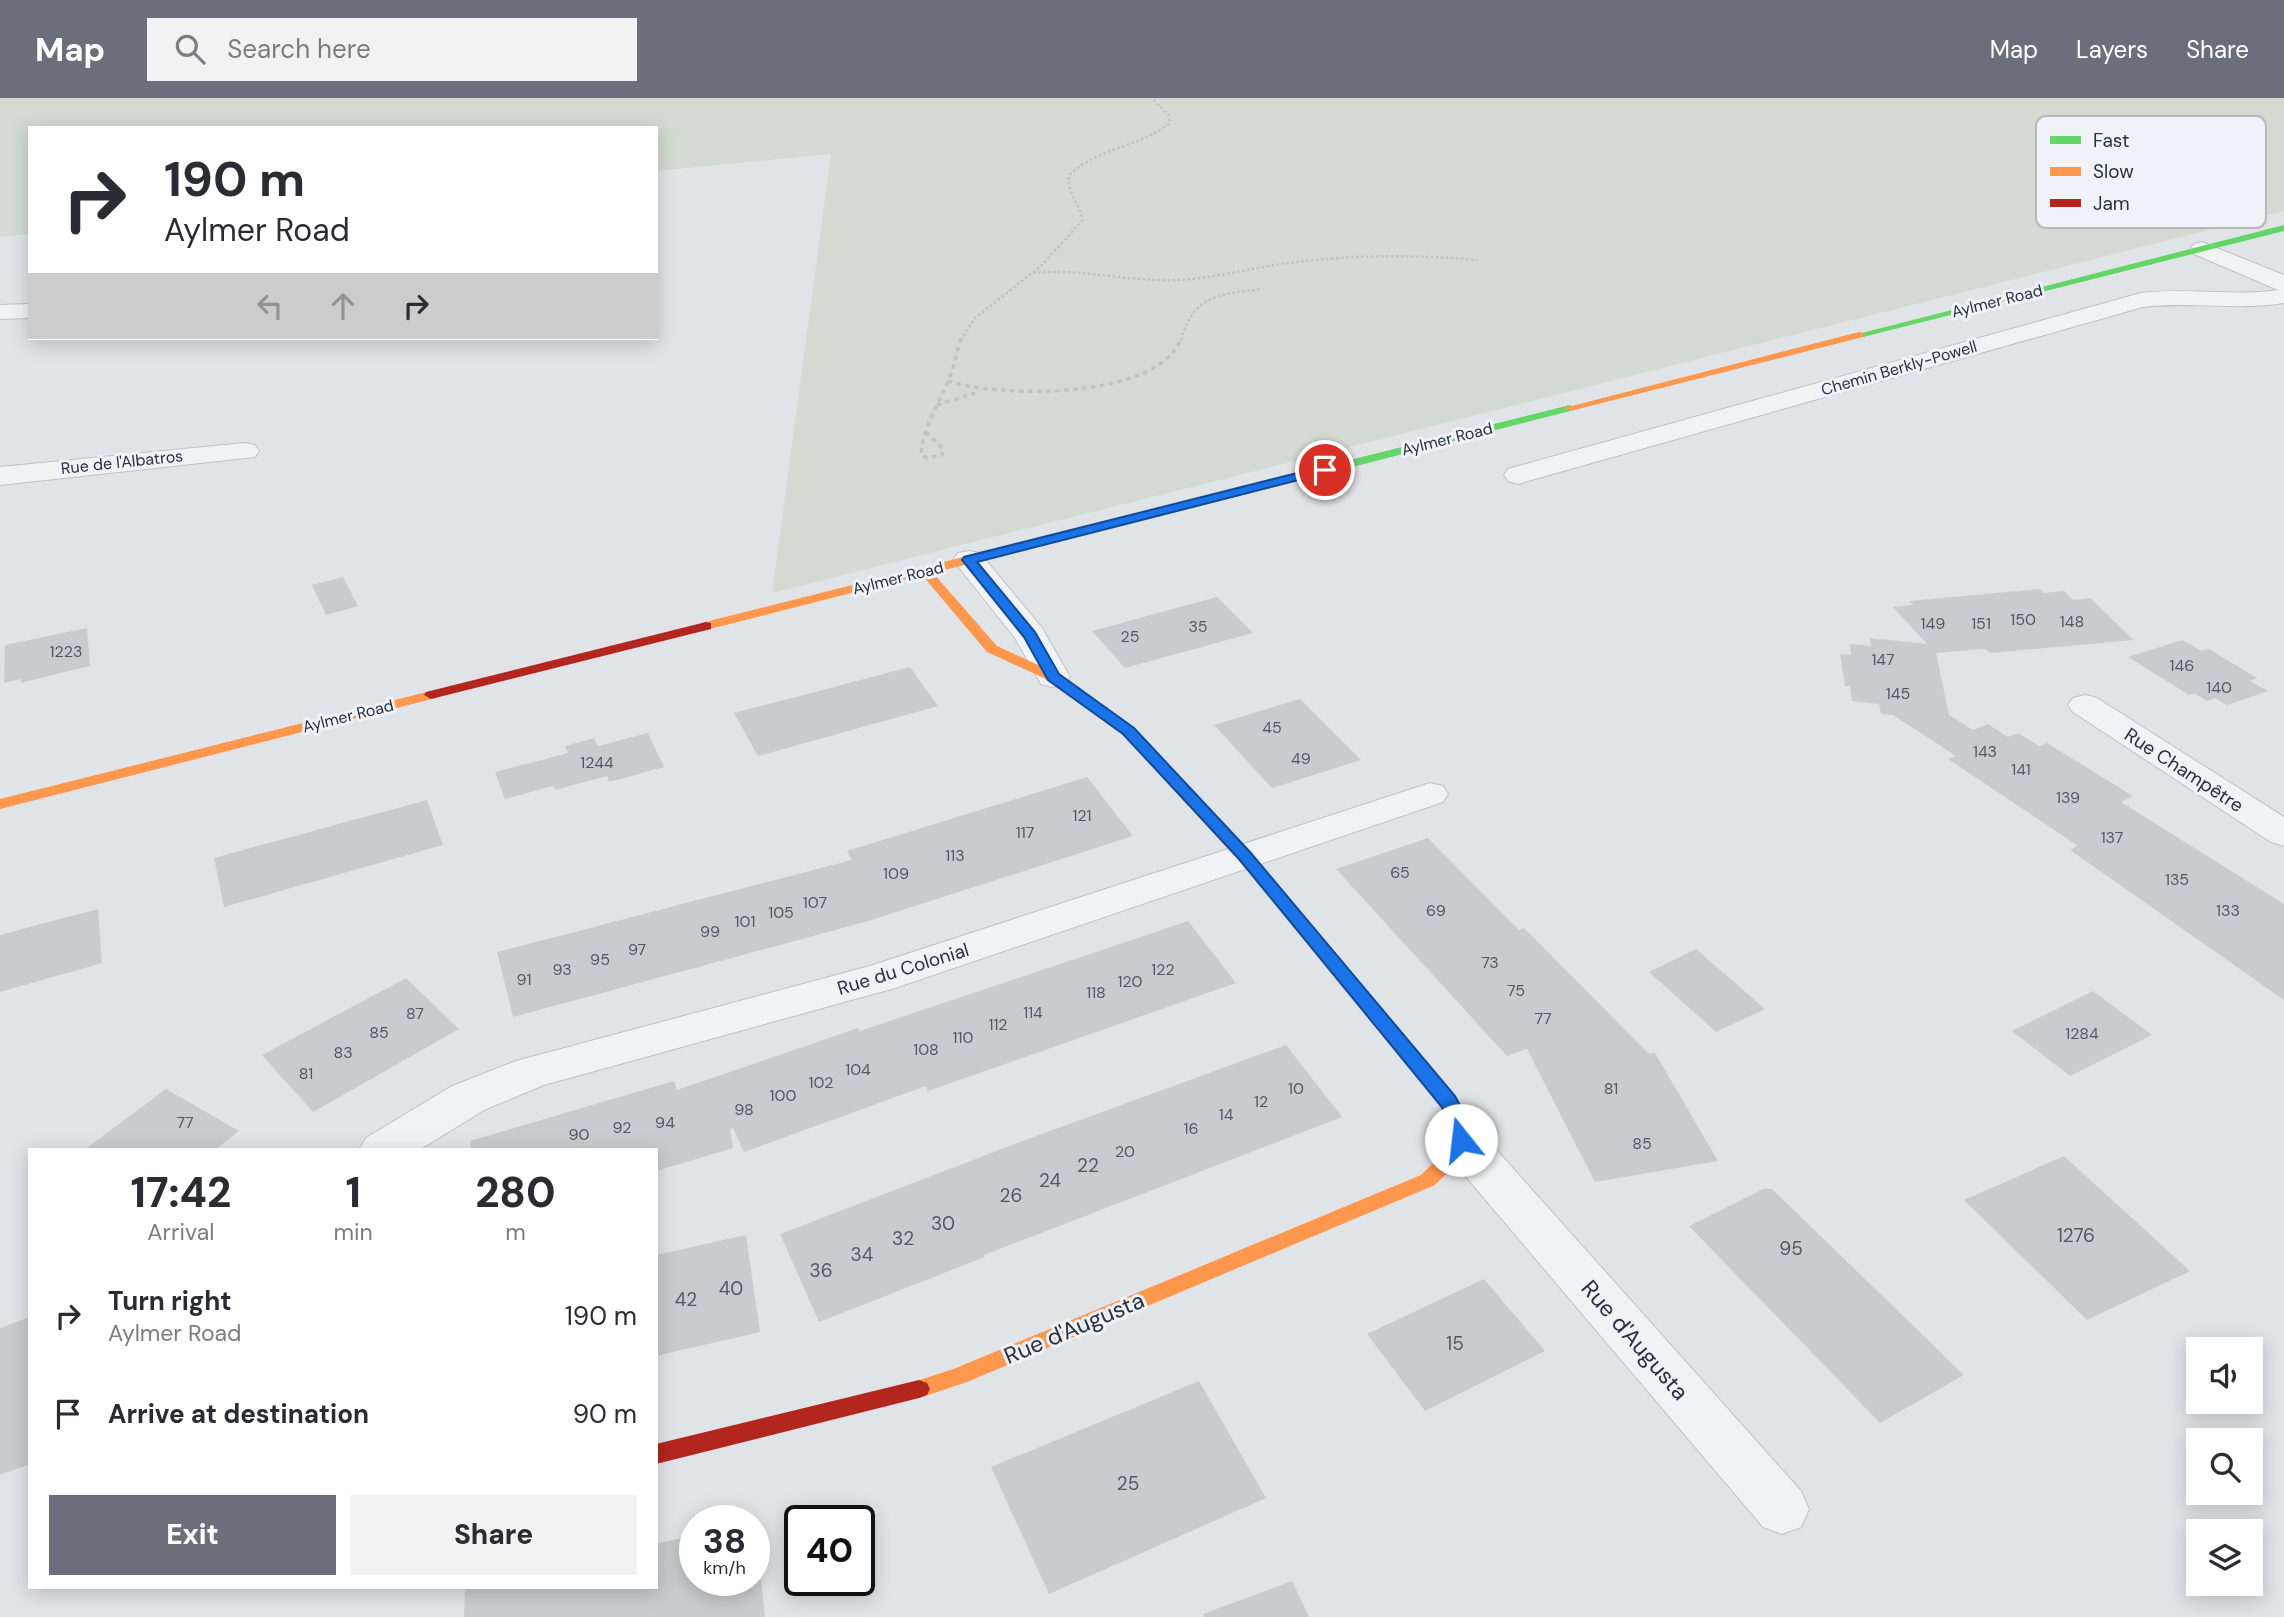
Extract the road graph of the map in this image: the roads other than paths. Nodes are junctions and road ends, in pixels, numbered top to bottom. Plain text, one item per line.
1 (2284, 228) edge
2 (2202, 249) junction
3 (2284, 284) edge
4 (2284, 296) edge
5 (28, 311) edge
6 (0, 312) edge
7 (245, 451) dead end
8 (1518, 475) dead end
9 (0, 476) edge
10 (969, 560) junction
11 (925, 571) junction
12 (1053, 677) junction
13 (2085, 705) dead end
14 (1430, 794) dead end
15 (0, 804) edge
16 (2284, 834) edge
17 (1245, 855) junction
18 (1461, 1140) junction
19 (385, 1148) edge
20 (658, 1454) edge
21 (1782, 1509) dead end

1 - 2 main road, Aylmer Road
2 - 3 street
2 - 10 main road, Aylmer Road
4 - 8 street, Chemin Berkly-Powell
5 - 6 street
7 - 9 street, Rue de l'Albatros
10 - 11 main road, Aylmer Road
10 - 12 street, Rue d'Augusta
11 - 12 main road, Rue d'Augusta
11 - 15 main road, Aylmer Road
12 - 17 main road, Rue d'Augusta
13 - 16 street, Rue Champêtre
14 - 17 street, Rue du Colonial
17 - 18 main road, Rue d'Augusta
17 - 19 street, Rue du Colonial
18 - 20 main road, Rue d'Augusta
18 - 21 street, Rue d'Augusta

